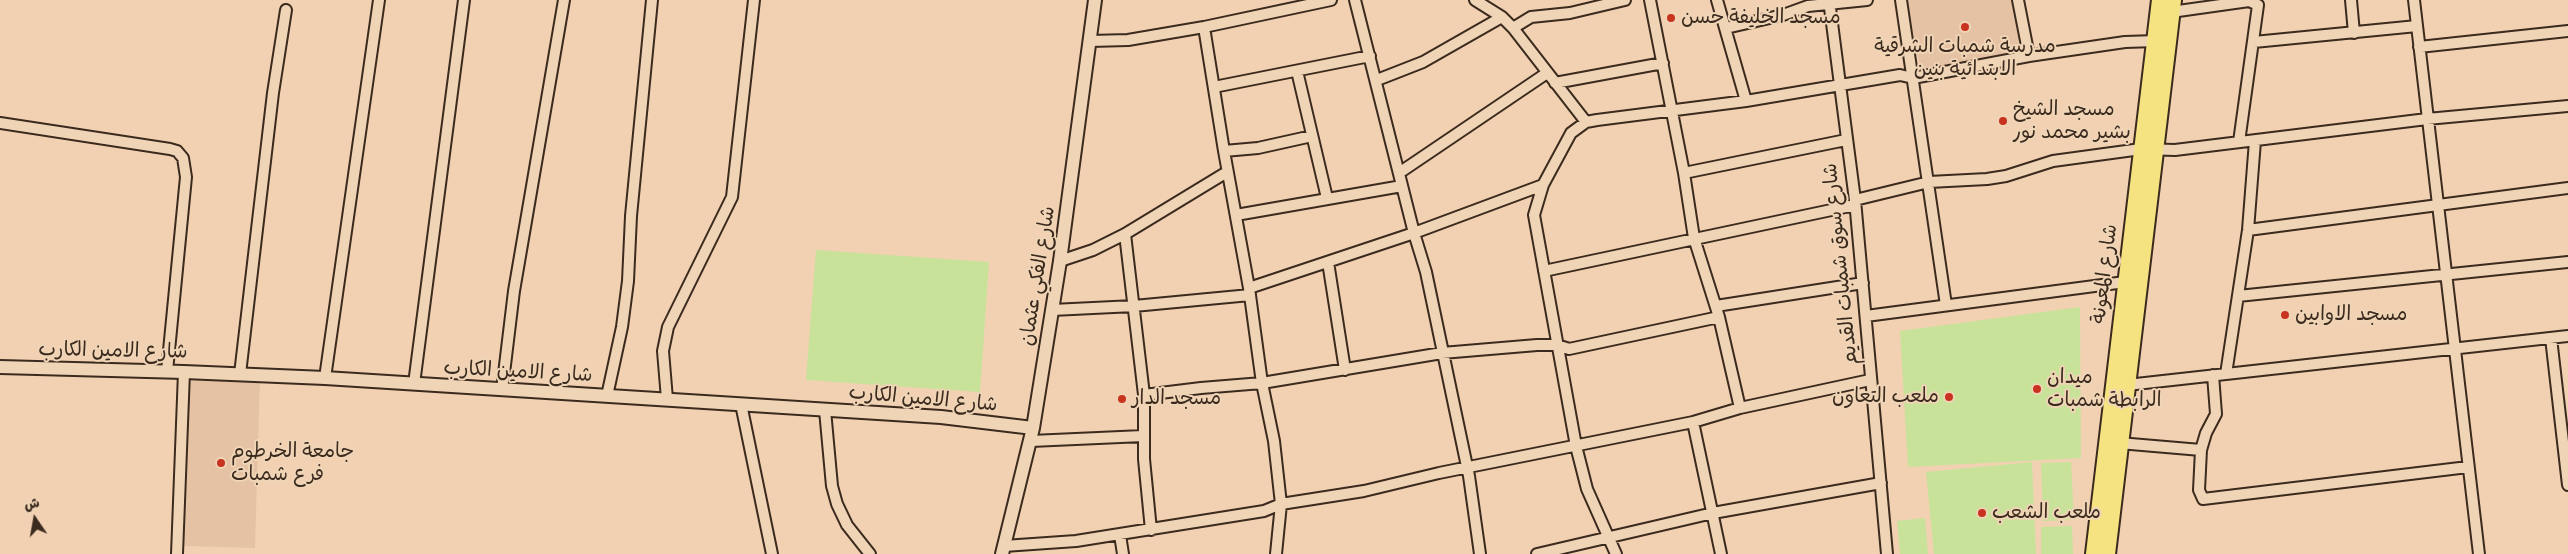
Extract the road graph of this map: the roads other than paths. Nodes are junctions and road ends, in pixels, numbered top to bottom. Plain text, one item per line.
1 (379, 0) edge
2 (464, 0) edge
3 (564, 0) edge
4 (652, 0) edge
5 (754, 0) edge
6 (1095, 0) edge
7 (1332, 0) edge
8 (1355, 0) edge
9 (1475, 0) edge
10 (1624, 0) edge
11 (1650, 0) edge
12 (1717, 0) edge
13 (1867, 0) edge
14 (1901, 0) edge
15 (2018, 0) edge
16 (2351, 0) edge
17 (2414, 0) edge
18 (1829, 1) edge
19 (1311, 3) edge
20 (2168, 4) edge
21 (286, 10) dead end
22 (1502, 17) junction
23 (2417, 26) junction
24 (1204, 27) junction
25 (1513, 28) junction
26 (1726, 28) junction
27 (2568, 31) edge
28 (2354, 33) junction
29 (2156, 40) junction
30 (1090, 41) junction
31 (2254, 42) junction
32 (2419, 48) junction
33 (1370, 56) junction
34 (2029, 56) junction
35 (1663, 63) junction
36 (1297, 71) junction
37 (1547, 73) junction
38 (1913, 78) junction
39 (1377, 80) junction
40 (1555, 82) junction
41 (1214, 87) junction
42 (1839, 87) junction
43 (1746, 101) junction
44 (2568, 106) edge
45 (1672, 112) junction
46 (2427, 119) junction
47 (1586, 122) junction
48 (0, 123) edge
49 (1312, 136) junction
50 (1846, 140) junction
51 (2255, 140) junction
52 (2239, 142) junction
53 (2148, 149) junction
54 (1224, 151) junction
55 (1227, 172) junction
56 (1399, 173) junction
57 (1684, 173) junction
58 (1929, 182) junction
59 (1542, 185) junction
60 (1402, 186) junction
61 (2568, 188) edge
62 (1326, 198) junction
63 (1855, 203) junction
64 (2438, 205) junction
65 (1236, 215) junction
66 (2248, 230) junction
67 (1414, 233) junction
68 (1125, 234) junction
69 (1694, 238) junction
70 (1060, 261) junction
71 (1328, 262) junction
72 (2568, 262) edge
73 (1544, 271) junction
74 (2447, 273) junction
75 (2125, 282) junction
76 (1863, 284) junction
77 (1249, 292) junction
78 (2238, 296) junction
79 (1134, 306) junction
80 (1716, 306) junction
81 (1946, 306) junction
82 (1052, 310) junction
83 (1866, 316) junction
84 (1719, 317) junction
85 (2568, 336) edge
86 (2551, 338) junction
87 (1557, 345) junction
88 (2454, 349) junction
89 (1442, 353) junction
90 (0, 367) edge
91 (1344, 370) junction
92 (167, 371) junction
93 (184, 372) junction
94 (240, 374) junction
95 (2226, 374) junction
96 (2213, 375) junction
97 (325, 378) junction
98 (1870, 380) junction
99 (1262, 383) junction
100 (414, 384) junction
101 (2127, 385) junction
102 (502, 390) junction
103 (1144, 395) junction
104 (607, 396) junction
105 (667, 399) junction
106 (741, 404) junction
107 (1740, 408) junction
108 (825, 410) junction
109 (1693, 422) junction
110 (1033, 428) junction
111 (1143, 436) junction
112 (1031, 441) junction
113 (2119, 443) junction
114 (1576, 446) junction
115 (2201, 450) junction
116 (2566, 456) edge
117 (2468, 467) junction
118 (1467, 468) junction
119 (1881, 483) junction
120 (2568, 484) edge
121 (1281, 504) junction
122 (1713, 513) junction
123 (1151, 530) junction
124 (1120, 535) junction
125 (1607, 538) junction
126 (1003, 550) edge
127 (177, 554) edge
128 (772, 554) edge
129 (870, 554) edge
130 (1123, 554) edge
131 (1276, 554) edge
132 (1480, 554) edge
133 (1537, 554) edge
134 (1616, 554) edge
135 (1721, 554) edge
136 (1887, 554) edge
137 (2094, 554) edge
138 (2107, 554) edge
139 (2479, 554) edge

1 - 97 street
2 - 100 street
3 - 102 street
4 - 104 street
5 - 105 street
6 - 30 street, شارع الفكي عثمان
7 - 19 street
8 - 33 street
9 - 22 street
10 - 25 street
11 - 35 street
12 - 26 street
13 - 18 street
14 - 38 street
15 - 34 street
16 - 28 street
17 - 23 street
18 - 26 street
18 - 42 street, شارع سوق شمبات القديم
19 - 24 street
20 - 29 highway, شارع المعونة
20 - 31 street
20 - 53 highway, شارع المعونة
21 - 94 street
22 - 25 street
22 - 39 street
23 - 28 street
23 - 32 street
24 - 30 street
24 - 41 street
25 - 37 street
26 - 43 street
27 - 32 street
28 - 31 street
29 - 34 street
29 - 53 highway, شارع المعونة
30 - 70 street, شارع الفكي عثمان
31 - 52 street
32 - 46 street
33 - 36 street
33 - 39 street
34 - 38 street
35 - 40 street
35 - 45 street
36 - 41 street
36 - 49 street
37 - 40 street
37 - 56 street
38 - 42 street
38 - 58 street
39 - 56 street
40 - 47 street
41 - 54 street
42 - 43 street
42 - 50 street, شارع سوق شمبات القديم
43 - 45 street
44 - 46 street
45 - 47 street
45 - 57 street
46 - 51 street
46 - 64 street
47 - 59 street
48 - 92 street
49 - 54 street
49 - 62 street
50 - 57 street
50 - 63 street, شارع سوق شمبات القديم
51 - 52 street
51 - 66 street
52 - 53 street
53 - 58 street
53 - 75 highway, شارع المعونة
53 - 101 highway, شارع المعونة
54 - 55 street
55 - 65 street
55 - 68 street
56 - 60 street
57 - 69 street
58 - 63 street
58 - 81 street
59 - 67 street
59 - 73 street
60 - 62 street
60 - 67 street
61 - 64 street
62 - 65 street
63 - 69 street
63 - 76 street, شارع سوق شمبات القديم
64 - 66 street
64 - 74 street
65 - 77 street
66 - 78 street
67 - 71 street
67 - 89 street
68 - 70 street
68 - 79 street
69 - 73 street
69 - 80 street
70 - 82 street, شارع الفكي عثمان
71 - 77 street
71 - 91 street
72 - 74 street
73 - 87 street
74 - 78 street
74 - 88 street
75 - 81 street
75 - 137 highway, شارع المعونة
76 - 80 street
76 - 83 street, شارع سوق شمبات القديم
77 - 79 street
77 - 99 street
78 - 95 street
79 - 82 street
79 - 103 street
80 - 84 street
81 - 83 street
82 - 110 street, شارع الفكي عثمان
83 - 98 street, شارع سوق شمبات القديم
84 - 87 street
84 - 107 street
85 - 86 street
86 - 88 street
86 - 116 street
87 - 89 street
87 - 114 street
88 - 95 street
88 - 117 street
89 - 91 street
89 - 118 street
90 - 92 street, شارع الامين الكارب
91 - 99 street
92 - 93 street, شارع الامين الكارب
93 - 94 street, شارع الامين الكارب
93 - 127 street
94 - 97 street, شارع الامين الكارب
95 - 96 street
96 - 101 street
96 - 115 street
97 - 100 street, شارع الامين الكارب
98 - 107 street
98 - 119 street, شارع سوق شمبات القديم
99 - 103 street
99 - 121 street
100 - 102 street, شارع الامين الكارب
101 - 113 highway, شارع المعونة
102 - 104 street, شارع الامين الكارب
103 - 111 street
104 - 105 street, شارع الامين الكارب
105 - 106 street, شارع الامين الكارب
106 - 108 street, شارع الامين الكارب
106 - 128 street
107 - 109 street
108 - 110 street, شارع الامين الكارب
108 - 129 street
109 - 114 street
109 - 122 street
110 - 112 street, شارع الفكي عثمان
111 - 112 street
111 - 123 street
112 - 126 street, شارع الفكي عثمان
113 - 115 street
113 - 138 highway, شارع المعونة
114 - 118 street
114 - 125 street
115 - 117 street
116 - 120 street
117 - 139 street
118 - 121 street
118 - 132 street
119 - 122 street
119 - 136 street, شارع سوق شمبات القديم
121 - 123 street
121 - 131 street
122 - 125 street
122 - 135 street
123 - 124 street
124 - 126 street
124 - 130 street
125 - 133 street
125 - 134 street

